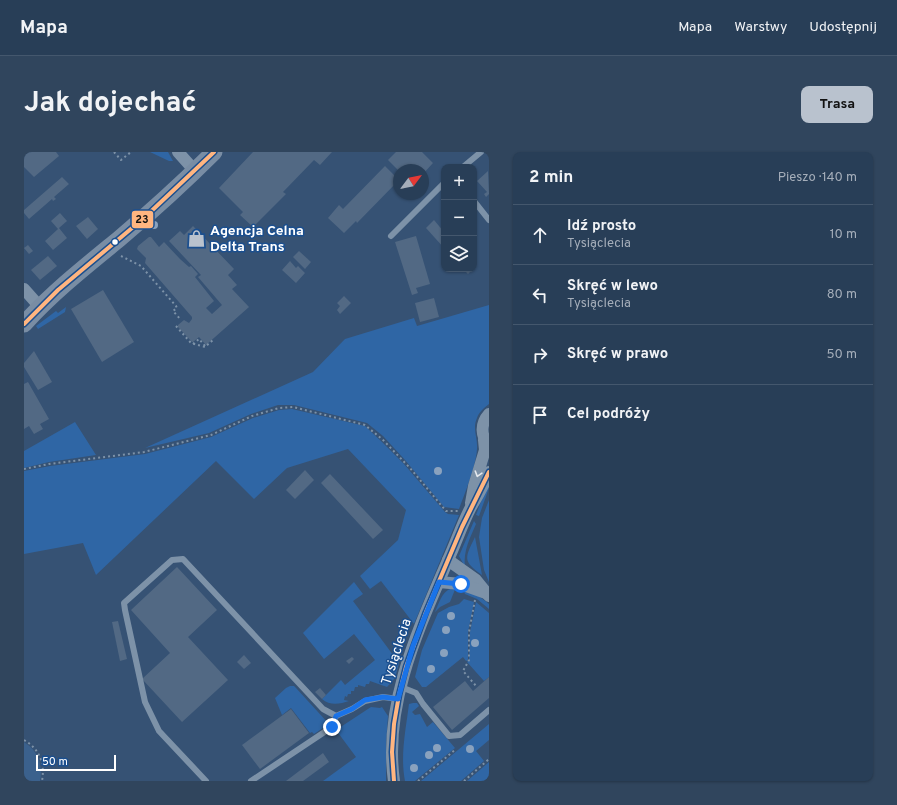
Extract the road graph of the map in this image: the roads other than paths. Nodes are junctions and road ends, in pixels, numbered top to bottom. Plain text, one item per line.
1 (178, 152) edge
2 (214, 152) edge
3 (481, 152) edge
4 (467, 164) edge
5 (195, 171) junction
6 (441, 186) edge
7 (477, 205) edge
8 (489, 220) edge
9 (391, 236) dead end
10 (24, 289) edge
11 (40, 307) junction
12 (24, 324) edge
13 (489, 414) edge
14 (487, 443) edge
15 (489, 472) edge
16 (466, 510) junction
17 (448, 560) junction
18 (439, 582) junction
19 (488, 595) edge
20 (399, 693) junction
21 (489, 710) edge
22 (336, 716) junction
23 (206, 781) edge
24 (251, 781) edge
25 (394, 781) edge

1 - 5 street
2 - 5 main road
3 - 4 lane
5 - 11 main road
6 - 9 lane
7 - 8 lane
10 - 11 street
11 - 12 main road
13 - 14 street, Tysiąclecia
14 -> 16 street, Tysiąclecia
15 - 16 street, Tysiąclecia
16 - 17 street, Tysiąclecia
17 - 18 street, Tysiąclecia
17 - 19 street
18 - 19 street
18 - 20 street, Tysiąclecia
20 - 21 lane
20 - 22 lane
20 - 25 street, Tysiąclecia
22 - 23 lane
22 - 24 lane

